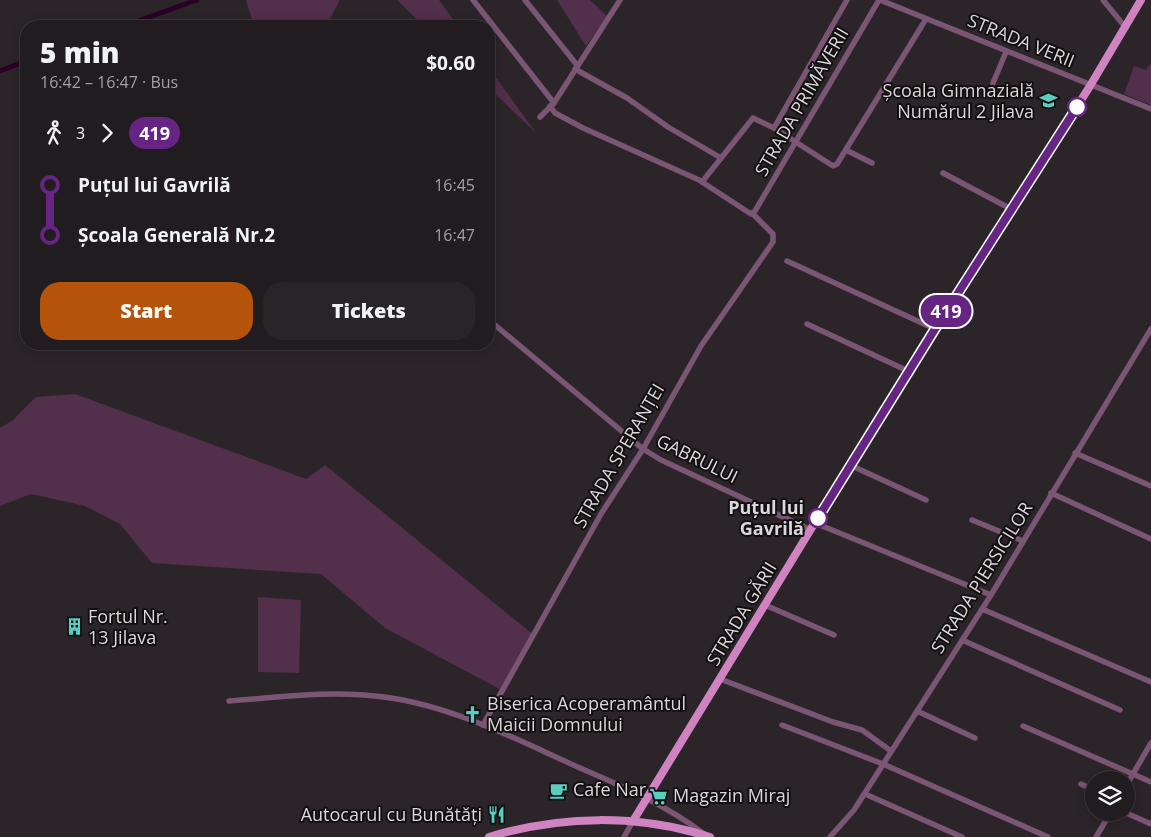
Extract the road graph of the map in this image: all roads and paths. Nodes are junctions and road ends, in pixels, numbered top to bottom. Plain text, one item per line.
1 (473, 0) edge
2 (525, 0) edge
3 (620, 0) edge
4 (847, 0) edge
5 (880, 0) edge
6 (1103, 0) edge
7 (1141, 0) edge
8 (926, 19) junction
9 (488, 20) edge
10 (1126, 28) junction
11 (495, 29) edge
12 (1006, 52) junction
13 (576, 67) junction
14 (993, 83) dead end
15 (1090, 86) junction
16 (552, 104) junction
17 (1151, 109) edge
18 (540, 117) dead end
19 (774, 128) junction
20 (796, 142) junction
21 (846, 150) junction
22 (721, 158) junction
23 (872, 163) dead end
24 (943, 172) dead end
25 (702, 182) junction
26 (1011, 209) junction
27 (750, 214) junction
28 (787, 261) dead end
29 (807, 324) dead end
30 (495, 325) edge
31 (935, 329) junction
32 (1151, 329) edge
33 (1144, 341) junction
34 (1151, 344) edge
35 (908, 371) junction
36 (643, 449) junction
37 (1075, 453) junction
38 (850, 465) junction
39 (1151, 486) edge
40 (1051, 494) junction
41 (926, 500) dead end
42 (972, 520) dead end
43 (813, 526) junction
44 (1151, 539) edge
45 (1023, 541) junction
46 (991, 595) junction
47 (765, 605) junction
48 (982, 609) junction
49 (834, 635) dead end
50 (962, 640) junction
51 (720, 679) junction
52 (1151, 682) edge
53 (229, 700) dead end
54 (1120, 710) dead end
55 (917, 711) junction
56 (483, 725) junction
57 (782, 725) dead end
58 (1023, 726) dead end
59 (975, 738) dead end
60 (1151, 743) edge
61 (891, 750) junction
62 (883, 764) junction
63 (1126, 771) edge
64 (1135, 771) edge
65 (1135, 775) edge
66 (1151, 782) edge
67 (1081, 784) dead end
68 (1085, 786) edge
69 (864, 794) junction
70 (647, 800) junction
71 (1135, 817) edge
72 (633, 821) junction
73 (1106, 821) edge
74 (1151, 824) edge
75 (489, 837) edge
76 (624, 837) edge
77 (708, 837) edge
78 (830, 837) edge
79 (962, 837) edge
80 (1048, 837) edge
81 (1096, 837) edge

1 - 9 street, STRADA SPERANȚEI
2 - 13 street
3 - 13 street
4 - 19 street
5 - 8 street, STRADA VERII
5 - 20 street, STRADA PRIMĂVERII
6 - 10 street
7 - 10 main road, STRADA GĂRII
8 - 12 street, STRADA VERII
8 - 21 street
10 - 15 main road, STRADA GĂRII
11 - 16 street, STRADA SPERANȚEI
12 - 14 street
12 - 15 street, STRADA VERII
13 - 16 street
13 - 22 street
15 - 17 street, STRADA VERII
15 - 26 main road, STRADA GĂRII
16 - 18 street
16 - 25 street, STRADA SPERANȚEI
19 - 20 street
19 - 22 street
20 - 21 street
20 - 27 street, STRADA PRIMĂVERII
21 - 23 street
22 - 25 street
24 - 26 street
25 - 27 street, STRADA SPERANȚEI
26 - 31 main road, STRADA GĂRII
27 - 36 street, STRADA SPERANȚEI
28 - 31 street
29 - 35 street
30 - 36 street, GABRULUI
31 - 35 main road, STRADA GĂRII
32 - 33 street, STRADA PIERSICILOR
33 - 34 street
33 - 37 street, STRADA PIERSICILOR
35 - 38 main road, STRADA GĂRII
36 - 43 street, GABRULUI
36 - 56 street, STRADA SPERANȚEI
37 - 39 street
37 - 40 street, STRADA PIERSICILOR
38 - 41 street
38 - 43 main road, STRADA GĂRII
40 - 44 street
40 - 45 street, STRADA PIERSICILOR
42 - 45 street
43 - 46 street, GABRULUI
43 - 47 main road, STRADA GĂRII
45 - 46 street, STRADA PIERSICILOR
46 - 48 street, STRADA PIERSICILOR
47 - 49 street
47 - 51 main road, STRADA GĂRII
48 - 50 street, STRADA PIERSICILOR
48 - 52 street
50 - 54 street
50 - 55 street, STRADA PIERSICILOR
51 - 61 street
51 - 70 main road, STRADA GĂRII
53 - 56 street
55 - 59 street
55 - 61 street, STRADA PIERSICILOR
56 - 70 street
57 - 62 street
58 - 63 street
60 - 64 street
61 - 62 street, STRADA PIERSICILOR
62 - 69 street, STRADA PIERSICILOR
62 - 80 street
65 - 66 street
67 - 68 street
69 - 78 street, STRADA PIERSICILOR
69 - 79 street
70 - 72 main road, STRADA GĂRII
70 - 77 street
71 - 74 street
72 - 75 main road
72 - 76 street, STRADA GĂRII
72 - 77 main road
73 - 81 street

